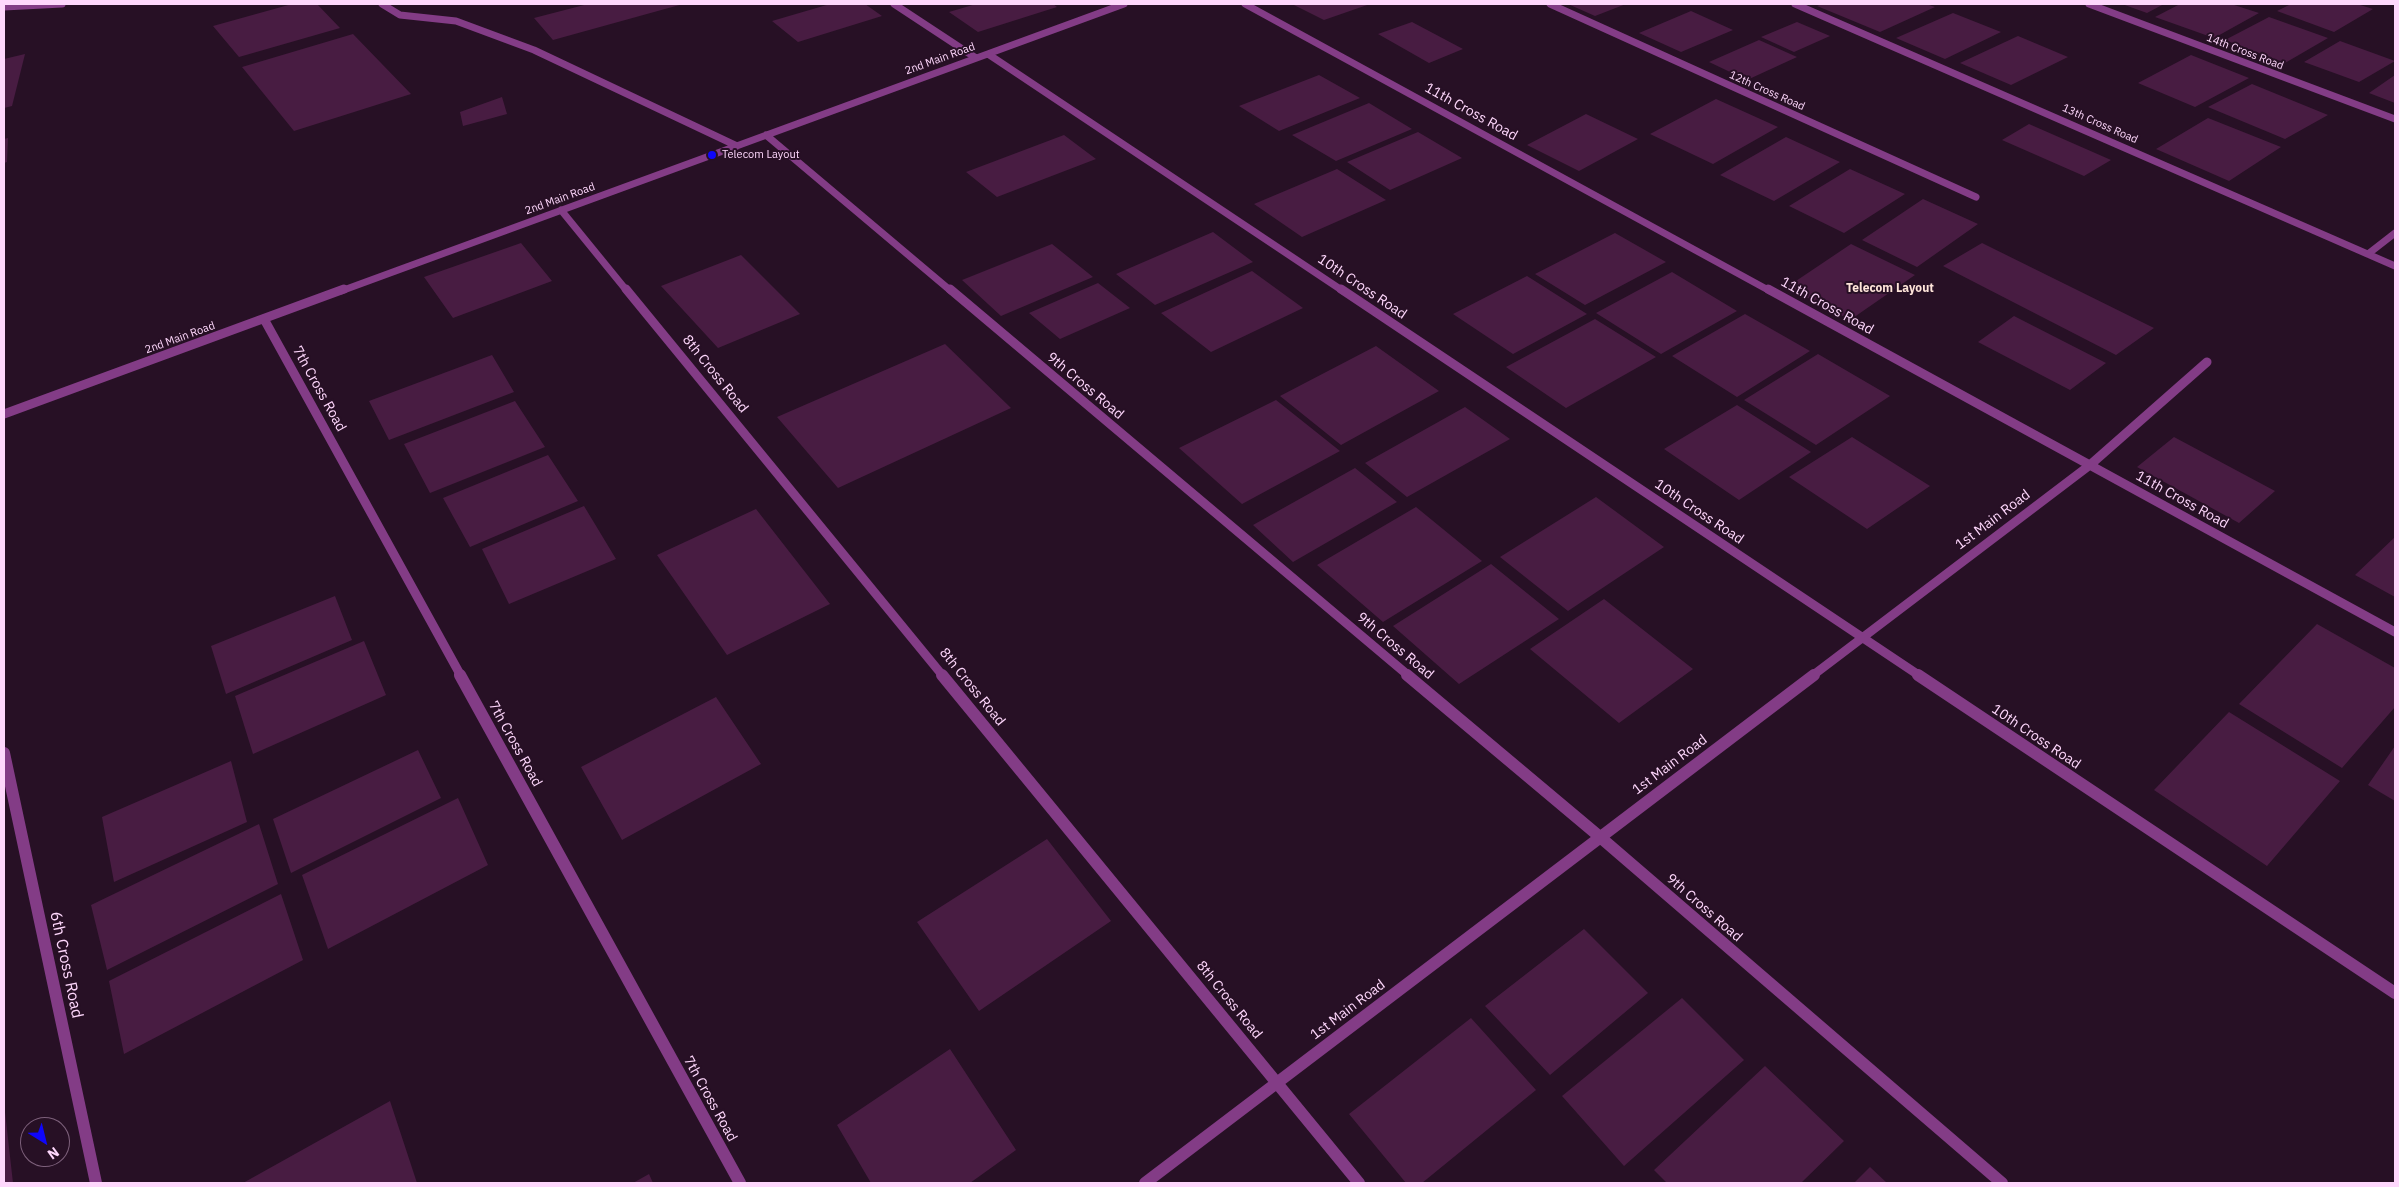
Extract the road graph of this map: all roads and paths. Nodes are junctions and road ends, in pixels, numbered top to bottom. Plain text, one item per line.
1 (62, 4) edge
2 (382, 4) edge
3 (894, 4) edge
4 (1124, 4) edge
5 (1245, 4) edge
6 (1550, 4) edge
7 (1795, 4) edge
8 (2089, 4) edge
9 (4, 7) edge
10 (988, 54) junction
11 (976, 58) junction
12 (2395, 119) edge
13 (766, 135) junction
14 (737, 146) junction
15 (1976, 197) dead end
16 (561, 210) junction
17 (2395, 232) edge
18 (2368, 254) junction
19 (2395, 266) edge
20 (264, 319) junction
21 (2207, 362) dead end
22 (4, 414) edge
23 (2090, 465) junction
24 (2395, 632) edge
25 (1862, 638) junction
26 (4, 753) edge
27 (1600, 837) junction
28 (2395, 993) edge
29 (1277, 1083) junction
30 (96, 1183) edge
31 (740, 1183) edge
32 (1145, 1183) edge
33 (1359, 1183) edge
34 (2002, 1183) edge

1 - 9 street
2 - 14 street
3 - 11 street
4 - 10 street, 2nd Main Road
5 - 23 street, 11th Cross Road
6 - 15 street, 12th Cross Road
7 - 18 street, 13th Cross Road
8 - 12 street, 14th Cross Road
10 - 11 street, 2nd Main Road
10 - 25 street, 10th Cross Road
11 - 13 street, 2nd Main Road
13 - 14 street, 2nd Main Road
13 - 27 street, 9th Cross Road
14 - 16 street, 2nd Main Road
16 - 20 street, 2nd Main Road
16 - 29 street, 8th Cross Road
17 - 18 street
18 - 19 street, 13th Cross Road
20 - 22 street, 2nd Main Road
20 - 31 street, 7th Cross Road
21 - 23 street, 1st Main Road
23 - 24 street, 11th Cross Road
23 - 25 street, 1st Main Road
25 - 27 street, 1st Main Road
25 - 28 street, 10th Cross Road
26 - 30 street, 6th Cross Road
27 - 29 street, 1st Main Road
27 - 34 street, 9th Cross Road
29 - 32 street, 1st Main Road
29 - 33 street, 8th Cross Road

